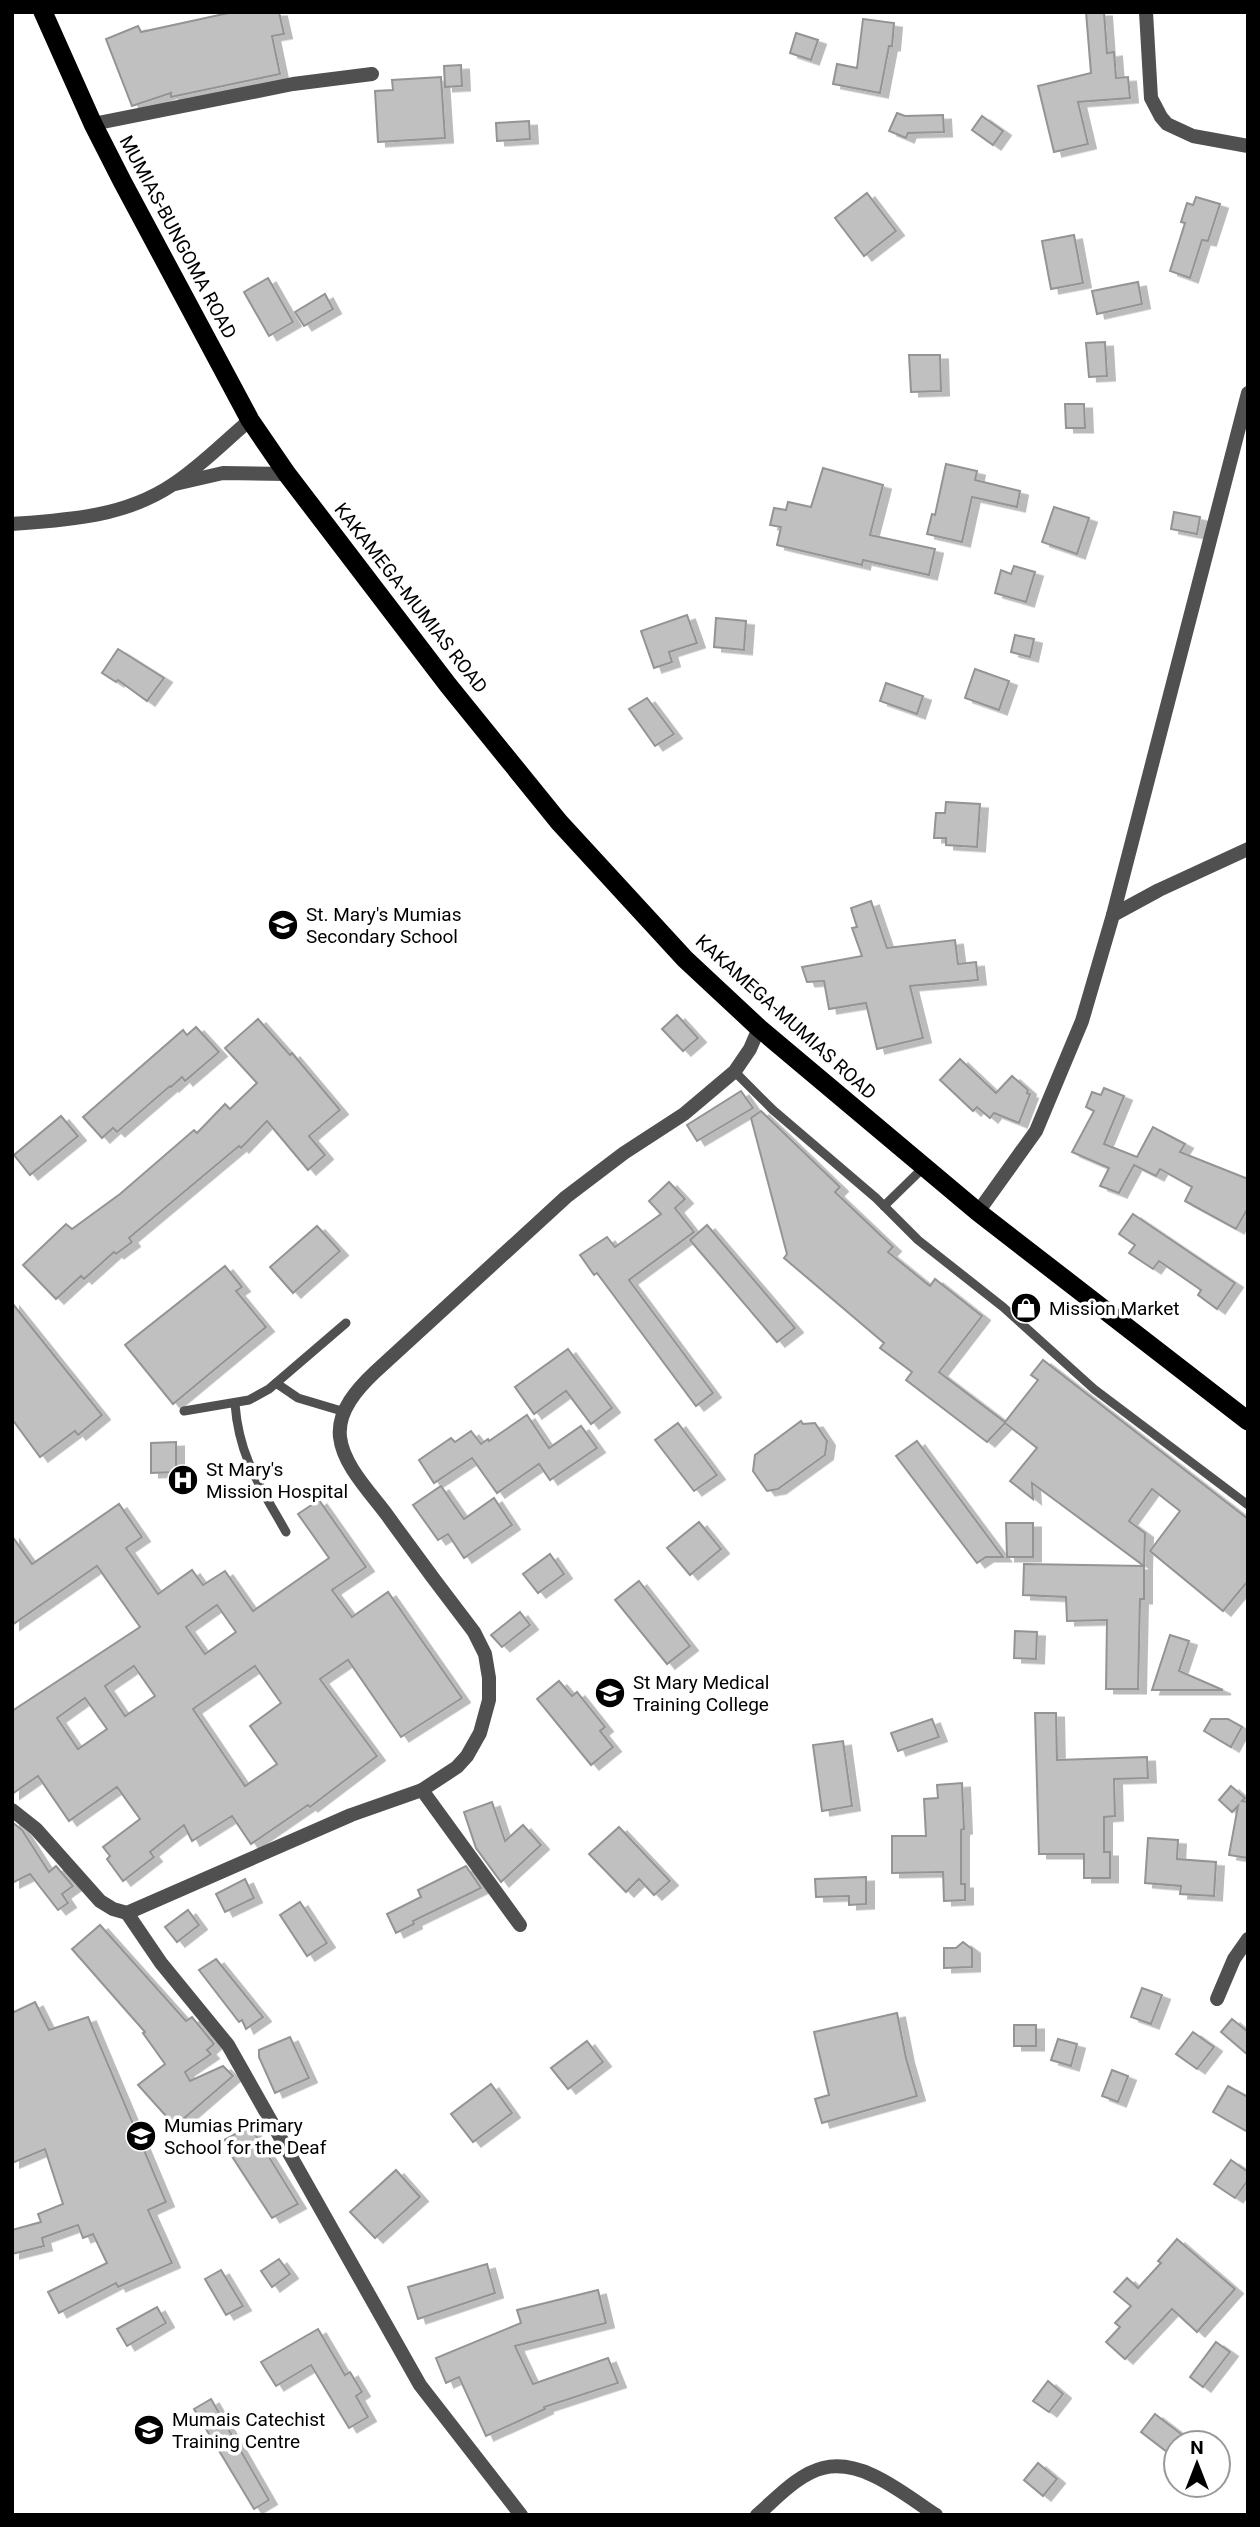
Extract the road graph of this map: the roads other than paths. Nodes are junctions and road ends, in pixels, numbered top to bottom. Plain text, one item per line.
1 (43, 12) edge
2 (1146, 12) edge
3 (372, 74) dead end
4 (93, 124) junction
5 (1248, 146) edge
6 (1248, 393) edge
7 (250, 420) junction
8 (287, 474) junction
9 (174, 484) junction
10 (12, 524) edge
11 (1248, 849) edge
12 (1113, 915) junction
13 (759, 1028) junction
14 (734, 1071) junction
15 (923, 1168) junction
16 (884, 1206) junction
17 (978, 1212) junction
18 (346, 1323) dead end
19 (275, 1383) junction
20 (235, 1404) junction
21 (184, 1411) dead end
22 (345, 1412) junction
23 (1248, 1421) edge
24 (1248, 1505) edge
25 (286, 1531) dead end
26 (422, 1790) junction
27 (12, 1810) edge
28 (127, 1913) junction
29 (520, 1925) dead end
30 (1248, 1938) edge
31 (1217, 1999) dead end
32 (521, 2515) edge
33 (757, 2515) edge
34 (936, 2515) edge

1 - 4 highway, MUMIAS-BUNGOMA ROAD
2 - 5 street
3 - 4 street
4 - 7 highway, MUMIAS-BUNGOMA ROAD
6 - 12 street
7 - 8 highway, MUMIAS-BUNGOMA ROAD
7 - 9 street
8 - 9 street
8 - 13 highway, KAKAMEGA-MUMIAS ROAD
9 - 10 street
11 - 12 street
12 - 17 street
13 - 14 street
13 - 15 highway, KAKAMEGA-MUMIAS ROAD
14 - 16 lane
14 - 22 street
15 - 16 lane
15 - 17 highway, KAKAMEGA-MUMIAS ROAD
16 - 24 lane
17 - 23 highway, KAKAMEGA-MUMIAS ROAD
18 - 19 lane
19 - 20 lane
19 - 22 lane
20 - 21 lane
20 - 25 lane
22 - 26 street
26 - 28 street
26 - 29 street
27 - 28 street
28 - 32 street
30 - 31 street
33 - 34 street

